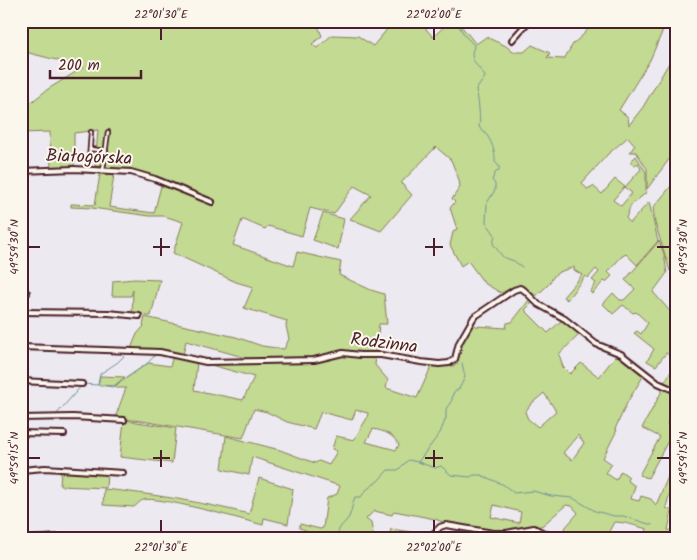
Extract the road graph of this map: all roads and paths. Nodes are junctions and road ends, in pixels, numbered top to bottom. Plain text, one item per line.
1 (529, 21) edge
2 (512, 40) dead end
3 (91, 132) dead end
4 (108, 132) dead end
5 (90, 149) junction
6 (106, 151) junction
7 (89, 160) dead end
8 (21, 170) edge
9 (103, 170) junction
10 (212, 202) dead end
11 (21, 293) edge
12 (27, 293) dead end
13 (21, 312) edge
14 (139, 316) dead end
15 (21, 347) edge
16 (21, 381) edge
17 (82, 384) dead end
18 (676, 391) edge
19 (21, 418) edge
20 (124, 420) dead end
21 (21, 433) edge
22 (64, 434) dead end
23 (21, 470) edge
24 (123, 472) dead end
25 (30, 539) edge
26 (103, 539) edge
27 (428, 539) edge
28 (557, 539) edge

1 - 2 street
3 - 5 street
4 - 6 street
5 - 6 street
5 - 7 street
6 - 9 street
8 - 9 street, Białogórska
9 - 10 street, Białogórska
11 - 12 street
13 - 14 street
15 - 18 street, Rodzinna
16 - 17 street
19 - 20 street
21 - 22 street
23 - 24 street
25 - 26 street
27 - 28 street

